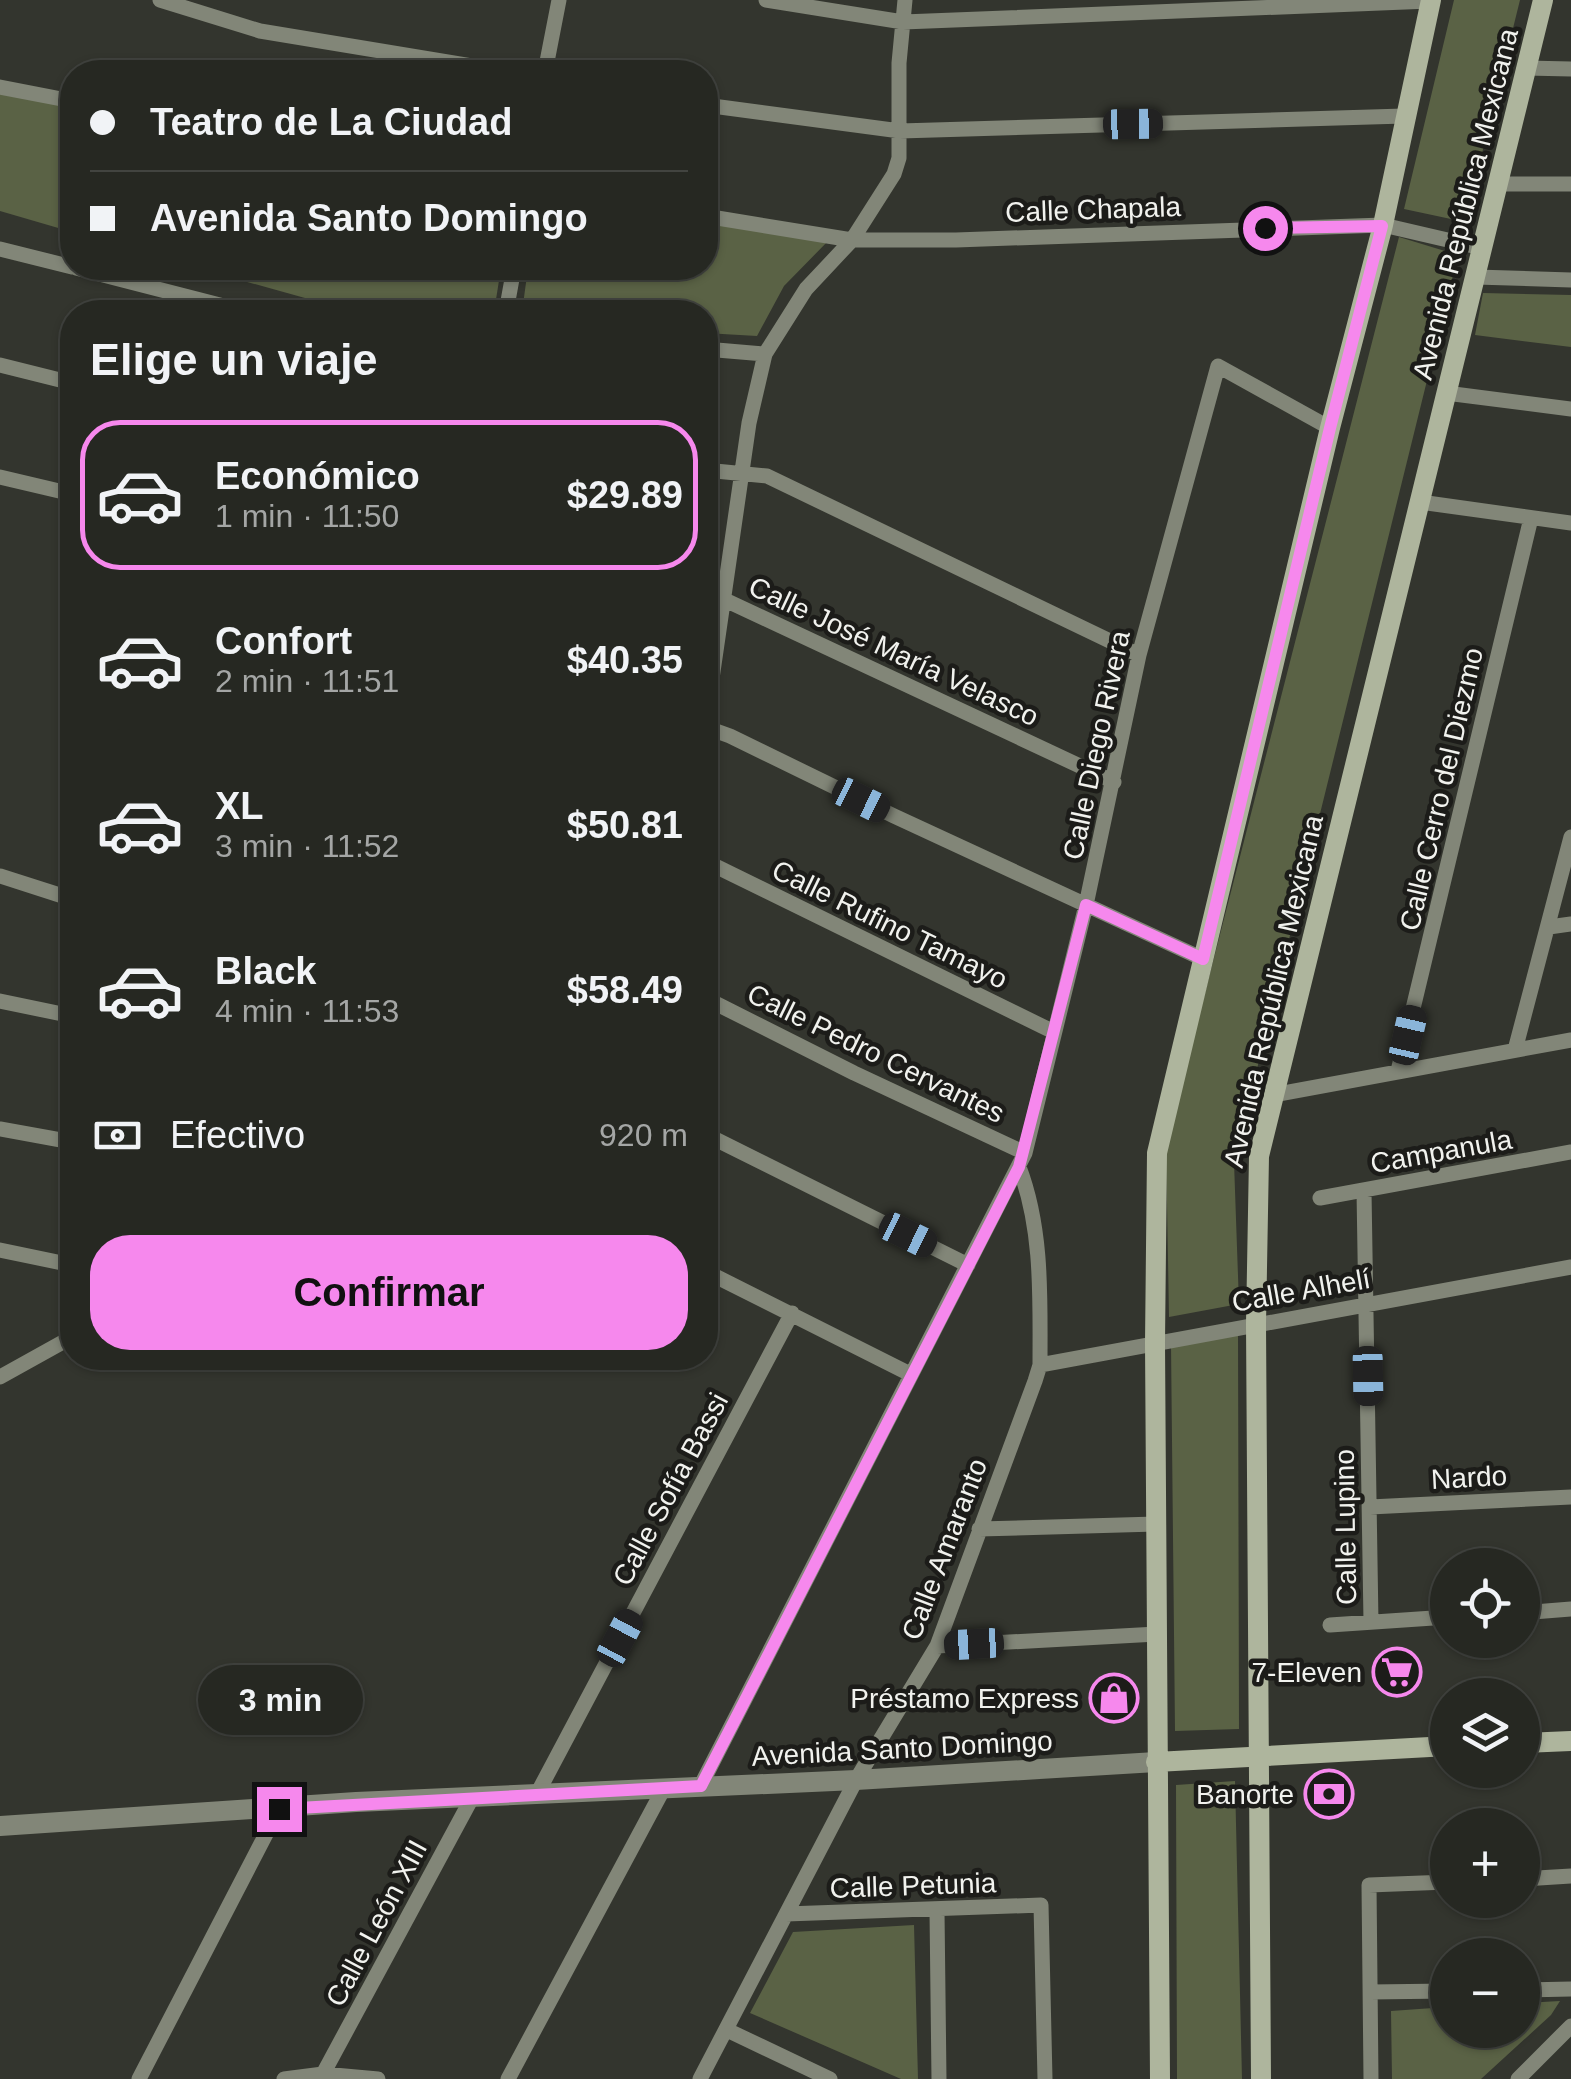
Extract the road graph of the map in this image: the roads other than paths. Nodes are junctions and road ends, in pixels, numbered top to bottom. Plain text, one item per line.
1 (160, 0) edge
2 (559, 0) edge
3 (766, 0) edge
4 (906, 0) edge
5 (1544, 0) edge
6 (1430, 1) edge
7 (903, 22) junction
8 (435, 60) edge
9 (548, 60) edge
10 (1526, 68) junction
11 (1571, 69) edge
12 (0, 87) edge
13 (60, 99) edge
14 (718, 107) edge
15 (1404, 116) junction
16 (900, 130) junction
17 (1497, 184) junction
18 (1571, 184) edge
19 (718, 218) edge
20 (1382, 226) junction
21 (852, 240) junction
22 (1482, 248) junction
23 (0, 249) edge
24 (60, 264) edge
25 (1476, 276) junction
26 (124, 280) edge
27 (1571, 280) edge
28 (201, 300) edge
29 (718, 349) edge
30 (765, 354) junction
31 (0, 365) edge
32 (60, 379) edge
33 (1446, 394) junction
34 (1571, 408) edge
35 (1330, 428) junction
36 (718, 471) edge
37 (742, 472) junction
38 (0, 477) edge
39 (60, 491) edge
40 (1420, 502) junction
41 (1531, 518) junction
42 (1571, 523) edge
43 (718, 599) edge
44 (725, 600) junction
45 (718, 645) edge
46 (1139, 654) junction
47 (718, 732) edge
48 (1114, 782) junction
49 (1571, 837) edge
50 (718, 868) edge
51 (0, 876) edge
52 (60, 894) edge
53 (1086, 905) junction
54 (1571, 924) edge
55 (1549, 927) junction
56 (1203, 959) junction
57 (0, 1001) edge
58 (718, 1005) edge
59 (60, 1014) edge
60 (1054, 1032) junction
61 (1571, 1040) edge
62 (1515, 1050) junction
63 (1398, 1071) junction
64 (1274, 1095) junction
65 (0, 1128) edge
66 (60, 1140) edge
67 (718, 1140) edge
68 (1571, 1152) edge
69 (1022, 1160) junction
70 (1364, 1191) junction
71 (1320, 1198) dead end
72 (0, 1250) edge
73 (60, 1263) edge
74 (968, 1265) junction
75 (1571, 1267) edge
76 (718, 1277) edge
77 (1367, 1304) junction
78 (792, 1313) junction
79 (1256, 1324) junction
80 (1155, 1343) junction
81 (60, 1344) edge
82 (1040, 1364) junction
83 (910, 1374) junction
84 (0, 1376) edge
85 (1571, 1497) edge
86 (1370, 1506) junction
87 (1156, 1524) junction
88 (979, 1530) junction
89 (1571, 1610) edge
90 (1540, 1611) edge
91 (1430, 1618) edge
92 (1371, 1622) junction
93 (1330, 1626) dead end
94 (1157, 1634) junction
95 (937, 1646) junction
96 (1571, 1741) edge
97 (1540, 1742) edge
98 (1430, 1747) edge
99 (1260, 1756) junction
100 (1156, 1762) junction
101 (856, 1780) junction
102 (701, 1786) junction
103 (664, 1788) junction
104 (537, 1794) junction
105 (473, 1796) junction
106 (279, 1809) junction
107 (0, 1826) edge
108 (1571, 1876) edge
109 (1540, 1878) edge
110 (1430, 1883) edge
111 (936, 1911) junction
112 (786, 1914) junction
113 (1571, 1989) edge
114 (1540, 1990) edge
115 (1430, 1991) edge
116 (1370, 1992) junction
117 (1571, 2026) edge
118 (727, 2030) junction
119 (324, 2074) junction
120 (290, 2078) edge
121 (139, 2079) edge
122 (378, 2079) edge
123 (508, 2079) edge
124 (700, 2079) edge
125 (830, 2079) edge
126 (939, 2079) edge
127 (1045, 2079) edge
128 (1160, 2079) edge
129 (1261, 2079) edge
130 (1371, 2079) edge
131 (1518, 2079) edge

1 - 8 street
2 - 9 street
3 - 7 street
4 - 7 street
5 - 10 main road, Avenida República Mexicana
6 - 7 street
6 - 15 main road
7 - 16 street
10 - 11 street
10 - 17 main road, Avenida República Mexicana
12 - 13 street
14 - 16 street
15 - 16 street
15 - 20 main road
16 - 21 street
17 - 18 street
17 - 22 main road, Avenida República Mexicana
19 - 21 street, Calle Chapala
20 - 21 street, Calle Chapala
20 - 22 street, Calle Chapala
20 - 35 main road
21 - 30 street
22 - 25 main road, Avenida República Mexicana
23 - 24 street
25 - 27 street
25 - 33 main road, Avenida República Mexicana
26 - 28 street
29 - 30 street
30 - 37 street
31 - 32 street
33 - 34 street
33 - 40 main road, Avenida República Mexicana
35 - 46 street, Calle Diego Rivera
35 - 56 main road
36 - 37 street
37 - 44 street
37 - 46 street
38 - 39 street
40 - 41 street
40 - 64 main road, Avenida República Mexicana
41 - 42 street
41 - 63 street, Calle Cerro del Diezmo
43 - 44 street, Calle José María Velasco
44 - 45 street
44 - 48 street, Calle José María Velasco
46 - 48 street, Calle Diego Rivera
47 - 53 street
48 - 53 street, Calle Diego Rivera
49 - 55 street
50 - 60 street, Calle Rufino Tamayo
51 - 52 street
53 - 56 street
53 - 60 street, Calle Diego Rivera
54 - 55 street
55 - 62 street
56 - 80 main road
57 - 59 street
58 - 69 street, Calle Pedro Cervantes
60 - 69 street, Calle Diego Rivera
61 - 62 street
62 - 63 street
63 - 64 street
64 - 79 main road, Avenida República Mexicana
65 - 66 street
67 - 74 street
68 - 70 street, Campanula
69 - 74 street, Calle Diego Rivera
69 - 82 street, Calle Amaranto
70 - 71 street, Campanula
70 - 77 street, Calle Lupino
72 - 73 street
74 - 83 street, Calle Diego Rivera
75 - 77 street, Calle Alhelí
76 - 78 street
77 - 79 street, Calle Alhelí
77 - 86 street, Calle Lupino
78 - 83 street
78 - 104 street, Calle Sofía Bassi
79 - 80 street, Calle Alhelí
79 - 99 main road, Avenida República Mexicana
80 - 82 street, Calle Alhelí
80 - 87 main road
81 - 84 street
82 - 88 street, Calle Amaranto
83 - 102 street, Calle Diego Rivera
85 - 86 street, Nardo
86 - 92 street, Calle Lupino
87 - 88 street
87 - 94 main road
88 - 95 street, Calle Amaranto
89 - 90 street
91 - 92 street
92 - 93 street
94 - 95 street
94 - 100 main road
95 - 101 street, Calle Amaranto
96 - 97 main road
98 - 99 main road, Avenida Santo Domingo
99 - 100 main road, Avenida Santo Domingo
99 - 129 main road, Avenida República Mexicana
100 - 101 street, Avenida Santo Domingo
100 - 128 main road
101 - 102 street, Avenida Santo Domingo
101 - 112 street, Calle Amaranto
102 - 103 street, Avenida Santo Domingo
103 - 104 street, Avenida Santo Domingo
103 - 123 street
104 - 105 street, Avenida Santo Domingo
105 - 106 street, Avenida Santo Domingo
105 - 119 street, Calle León XIII
106 - 107 street, Avenida Santo Domingo
106 - 121 street
108 - 109 street
110 - 116 street
111 - 112 street, Calle Petunia
111 - 126 street
111 - 127 street, Calle Petunia
112 - 118 street, Calle Amaranto
113 - 114 street
115 - 116 street
116 - 130 street
117 - 131 street
118 - 124 street, Calle Amaranto
118 - 125 street
119 - 120 street
119 - 122 street

